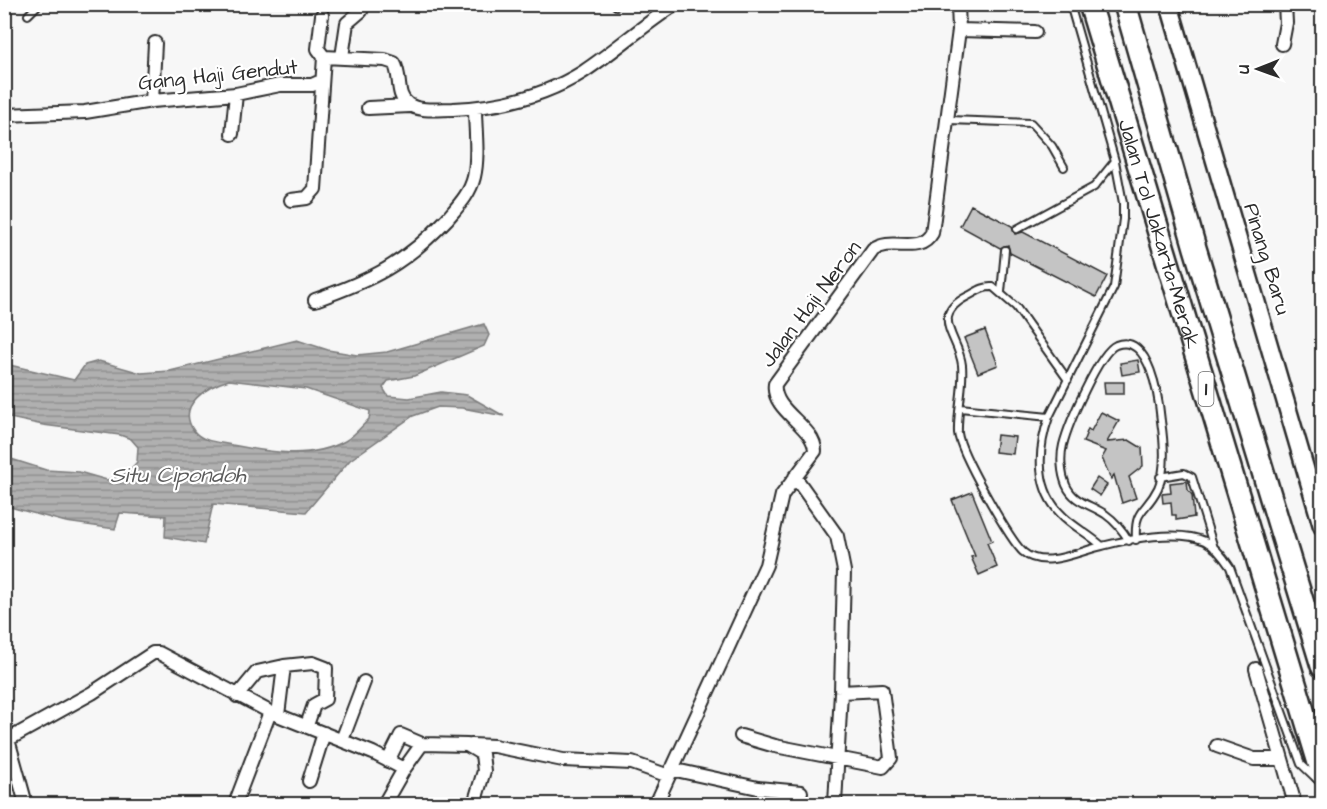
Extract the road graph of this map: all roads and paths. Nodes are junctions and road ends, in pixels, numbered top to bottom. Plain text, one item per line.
1 (39, 4) edge
2 (364, 4) edge
3 (676, 4) edge
4 (958, 4) edge
5 (1070, 4) edge
6 (1090, 4) edge
7 (1127, 4) edge
8 (1169, 4) edge
9 (1285, 4) edge
10 (28, 15) dead end
11 (322, 15) dead end
12 (959, 30) junction
13 (1035, 32) dead end
14 (155, 43) dead end
15 (1282, 44) dead end
16 (324, 57) junction
17 (342, 57) junction
18 (321, 81) junction
19 (236, 94) junction
20 (152, 101) junction
21 (410, 106) junction
22 (368, 108) dead end
23 (475, 108) junction
24 (4, 115) edge
25 (949, 120) junction
26 (232, 134) dead end
27 (1115, 161) junction
28 (1064, 167) dead end
29 (291, 200) dead end
30 (1017, 229) dead end
31 (1005, 250) dead end
32 (1001, 292) junction
33 (315, 300) dead end
34 (1068, 380) junction
35 (960, 408) junction
36 (1049, 417) junction
37 (795, 477) junction
38 (1160, 477) junction
39 (1322, 518) edge
40 (1132, 541) junction
41 (1102, 546) junction
42 (1214, 548) junction
43 (284, 666) junction
44 (1323, 666) edge
45 (1256, 669) dead end
46 (364, 682) dead end
47 (842, 692) junction
48 (237, 696) junction
49 (274, 713) junction
50 (4, 725) edge
51 (307, 725) junction
52 (324, 733) junction
53 (741, 736) dead end
54 (9, 739) junction
55 (342, 740) junction
56 (422, 744) junction
57 (467, 745) junction
58 (1217, 746) dead end
59 (838, 758) junction
60 (1282, 759) junction
61 (388, 761) junction
62 (404, 770) junction
63 (670, 772) junction
64 (1323, 773) edge
65 (309, 781) dead end
66 (1323, 784) edge
67 (801, 792) dead end
68 (26, 804) edge
69 (235, 804) edge
70 (384, 804) edge
71 (474, 804) edge
72 (656, 804) edge
73 (835, 804) edge
74 (1295, 804) edge

1 - 10 lane
2 - 17 street
3 - 23 street
4 - 12 street, Jalan Haji Neron
5 - 27 lane
6 - 64 highway, Jalan Tol Jakarta–Merak / 1
7 - 44 highway, Jalan Tol Jakarta–Merak / 1
8 - 39 main road, Pinang Baru
9 - 15 street
11 - 16 street
12 - 13 street
12 - 25 street, Jalan Haji Neron
14 - 20 street
16 - 17 street, Gang Haji Gendut
16 - 18 street, Gang Haji Gendut
17 - 21 street, Gang Haji Gendut
18 - 19 street, Gang Haji Gendut
18 - 29 street
19 - 20 street, Gang Haji Gendut
19 - 26 street
20 - 24 street, Gang Haji Gendut
21 - 22 street
21 - 23 street
23 - 33 street
25 - 28 lane
25 - 37 street, Jalan Haji Neron
27 - 30 lane
27 - 34 lane
31 - 32 lane
32 - 34 lane
32 - 35 lane
34 - 36 lane
35 - 36 lane
35 - 41 lane
36 - 41 lane
37 - 47 street
37 - 63 street, Jalan Haji Neron
38 - 40 lane
38 - 40 lane
38 - 42 lane
40 - 41 lane
40 - 42 lane
42 - 66 lane
43 - 48 street
43 - 49 street
43 - 51 street
45 - 60 street
46 - 55 street
47 - 59 street
47 - 59 street
48 - 49 street
48 - 54 street
49 - 51 street
49 - 69 street
50 - 54 street
51 - 52 street
52 - 55 street
52 - 65 street
53 - 59 street
54 - 68 street
55 - 61 street
56 - 57 street
56 - 61 street
56 - 62 street
57 - 63 street
57 - 71 street
58 - 60 street
59 - 73 street
60 - 74 street
61 - 62 street
62 - 70 street
63 - 67 street
63 - 72 street, Jalan Haji Neron

